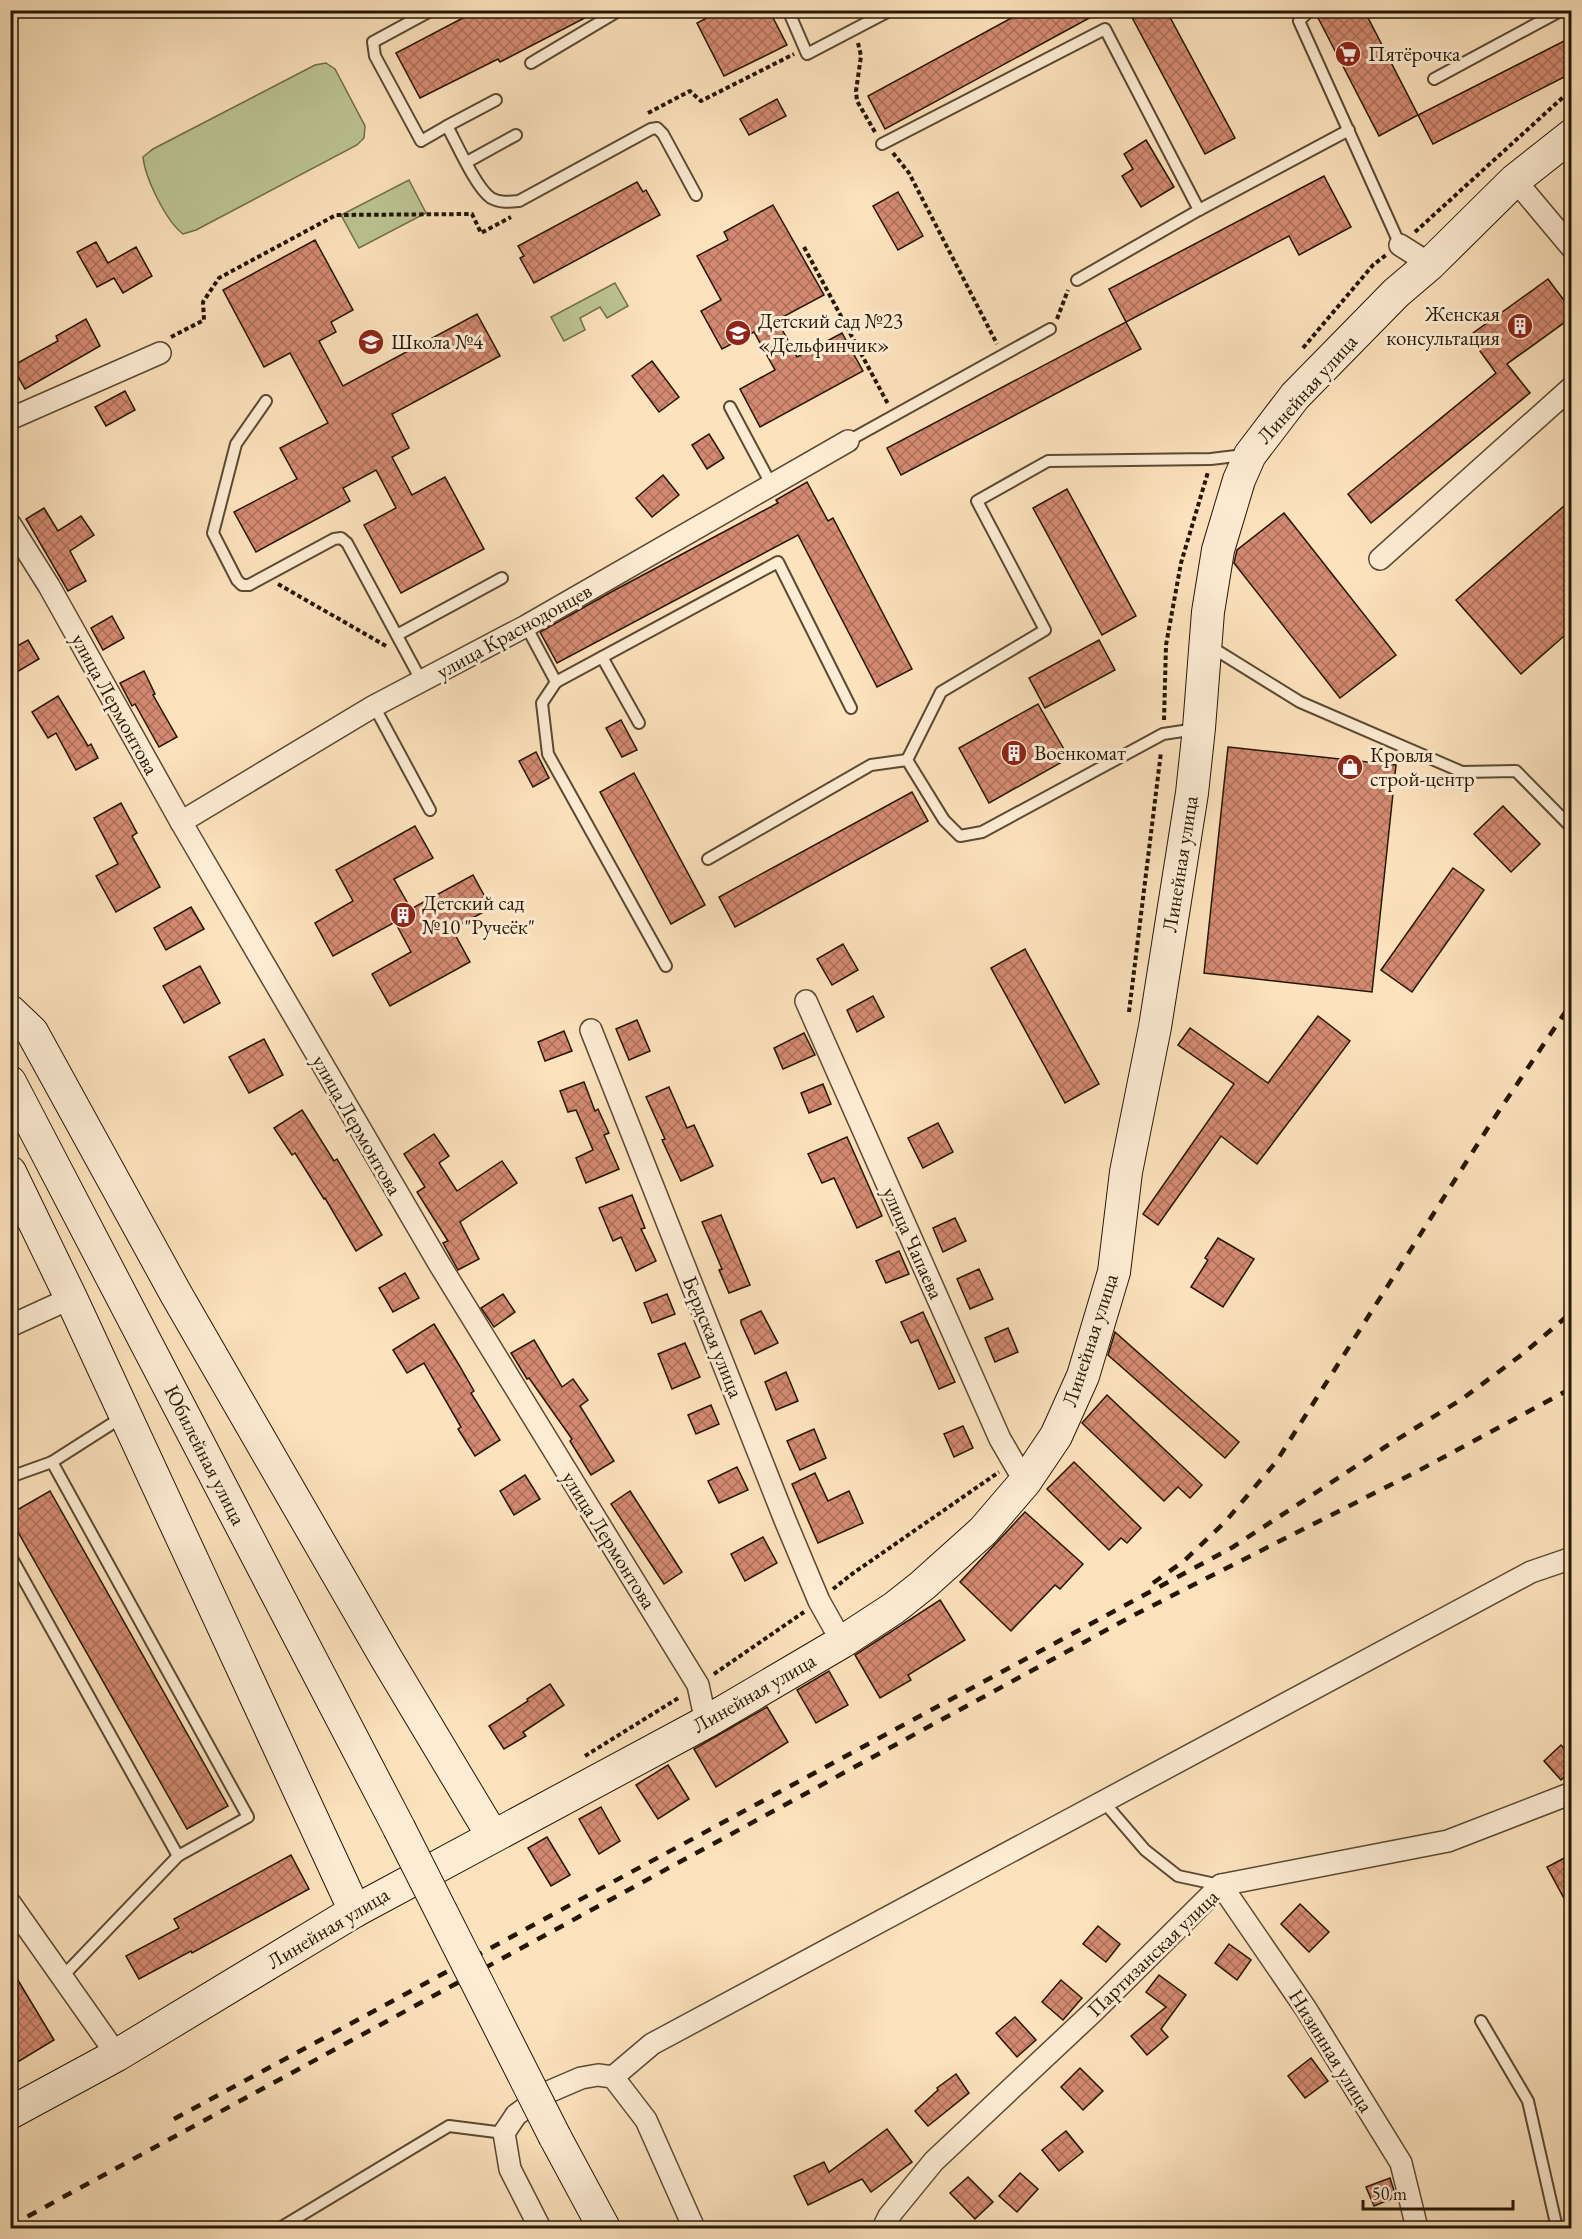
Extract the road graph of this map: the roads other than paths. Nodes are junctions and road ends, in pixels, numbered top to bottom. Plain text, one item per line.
1 (432, 10) edge
2 (620, 10) edge
3 (788, 10) edge
4 (891, 10) edge
5 (1310, 10) edge
6 (1562, 10) edge
7 (531, 63) dead end
8 (1434, 79) dead end
9 (496, 100) dead end
10 (447, 126) junction
11 (1349, 130) junction
12 (516, 135) dead end
13 (1572, 135) edge
14 (882, 144) road end
15 (467, 162) junction
16 (1515, 180) junction
17 (696, 195) dead end
18 (1199, 210) junction
19 (1400, 244) joint
20 (1572, 248) edge
21 (1430, 264) junction
22 (1077, 280) road end
23 (1050, 329) road end
24 (160, 353) dead end
25 (1572, 387) edge
26 (266, 401) dead end
27 (730, 406) dead end
28 (10, 419) edge
29 (848, 441) joint
30 (1250, 454) junction
31 (772, 486) junction
32 (10, 524) edge
33 (1380, 559) dead end
34 (502, 578) dead end
35 (526, 626) junction
36 (396, 635) junction
37 (1206, 643) junction
38 (602, 657) junction
39 (422, 682) junction
40 (556, 682) junction
41 (374, 706) junction
42 (851, 708) dead end
43 (639, 723) dead end
44 (1199, 728) junction
45 (906, 760) junction
46 (430, 810) dead end
47 (181, 822) junction
48 (1572, 828) edge
49 (708, 859) dead end
50 (666, 966) dead end
51 (806, 1001) dead end
52 (10, 1011) edge
53 (591, 1030) dead end
54 (10, 1082) edge
55 (10, 1172) edge
56 (71, 1298) junction
57 (10, 1326) edge
58 (125, 1416) junction
59 (52, 1462) junction
60 (10, 1477) edge
61 (1025, 1482) junction
62 (10, 1555) edge
63 (1572, 1558) edge
64 (842, 1642) junction
65 (706, 1722) junction
66 (1572, 1793) edge
67 (1103, 1802) junction
68 (492, 1836) junction
69 (178, 1856) junction
70 (1221, 1885) junction
71 (10, 1903) edge
72 (355, 1911) junction
73 (63, 1976) junction
74 (1481, 2021) dead end
75 (117, 2055) junction
76 (613, 2077) junction
77 (10, 2113) edge
78 (504, 2133) junction
79 (280, 2229) edge
80 (540, 2229) edge
81 (603, 2229) edge
82 (694, 2229) edge
83 (883, 2229) edge
84 (1417, 2229) edge
85 (1557, 2229) edge

1 - 10 lane
2 - 7 lane
3 - 4 lane
5 - 11 lane
6 - 8 lane
9 - 10 lane
10 - 15 lane
11 - 18 lane
11 - 19 lane
12 - 15 lane
13 - 16 main road, Линейная улица
14 - 18 lane
15 - 17 lane
16 - 20 street
16 - 21 main road, Линейная улица
18 - 22 lane
19 - 21 street
21 - 30 main road, Линейная улица
23 - 29 lane
24 - 28 street
25 - 33 street
26 - 36 lane
27 - 31 lane
29 - 31 street, улица Краснодонцев
30 - 37 main road, Линейная улица
30 - 45 lane
31 - 35 street, улица Краснодонцев
32 - 47 street, улица Лермонтова
34 - 36 lane
35 - 39 street, улица Краснодонцев
35 - 40 lane
36 - 39 lane
37 - 44 main road, Линейная улица
37 - 48 lane
38 - 40 lane
38 - 42 lane
38 - 43 lane
39 - 41 street, улица Краснодонцев
40 - 50 lane
41 - 46 lane
41 - 47 street, улица Краснодонцев
44 - 45 lane
44 - 61 main road, Линейная улица
45 - 49 lane
47 - 65 street, улица Лермонтова
51 - 61 street, улица Чапаева
52 - 68 main road
53 - 64 street, Бердская улица
54 - 81 main road, Юбилейная улица, bridge
55 - 56 main road
56 - 57 street
56 - 58 main road
58 - 59 lane
58 - 72 main road
59 - 60 lane
59 - 69 lane
61 - 64 main road, Линейная улица
62 - 69 lane
63 - 67 street
64 - 65 main road, Линейная улица
65 - 68 main road, Линейная улица
66 - 70 street, Партизанская улица
67 - 70 lane
67 - 76 street
68 - 72 main road, Линейная улица
69 - 73 lane
70 - 83 street, Партизанская улица
70 - 84 street, Низинная улица
71 - 73 street
72 - 75 main road, Линейная улица
73 - 75 street
74 - 85 lane
75 - 77 main road, Линейная улица
76 - 78 street
76 - 82 street
78 - 79 lane
78 - 80 street

